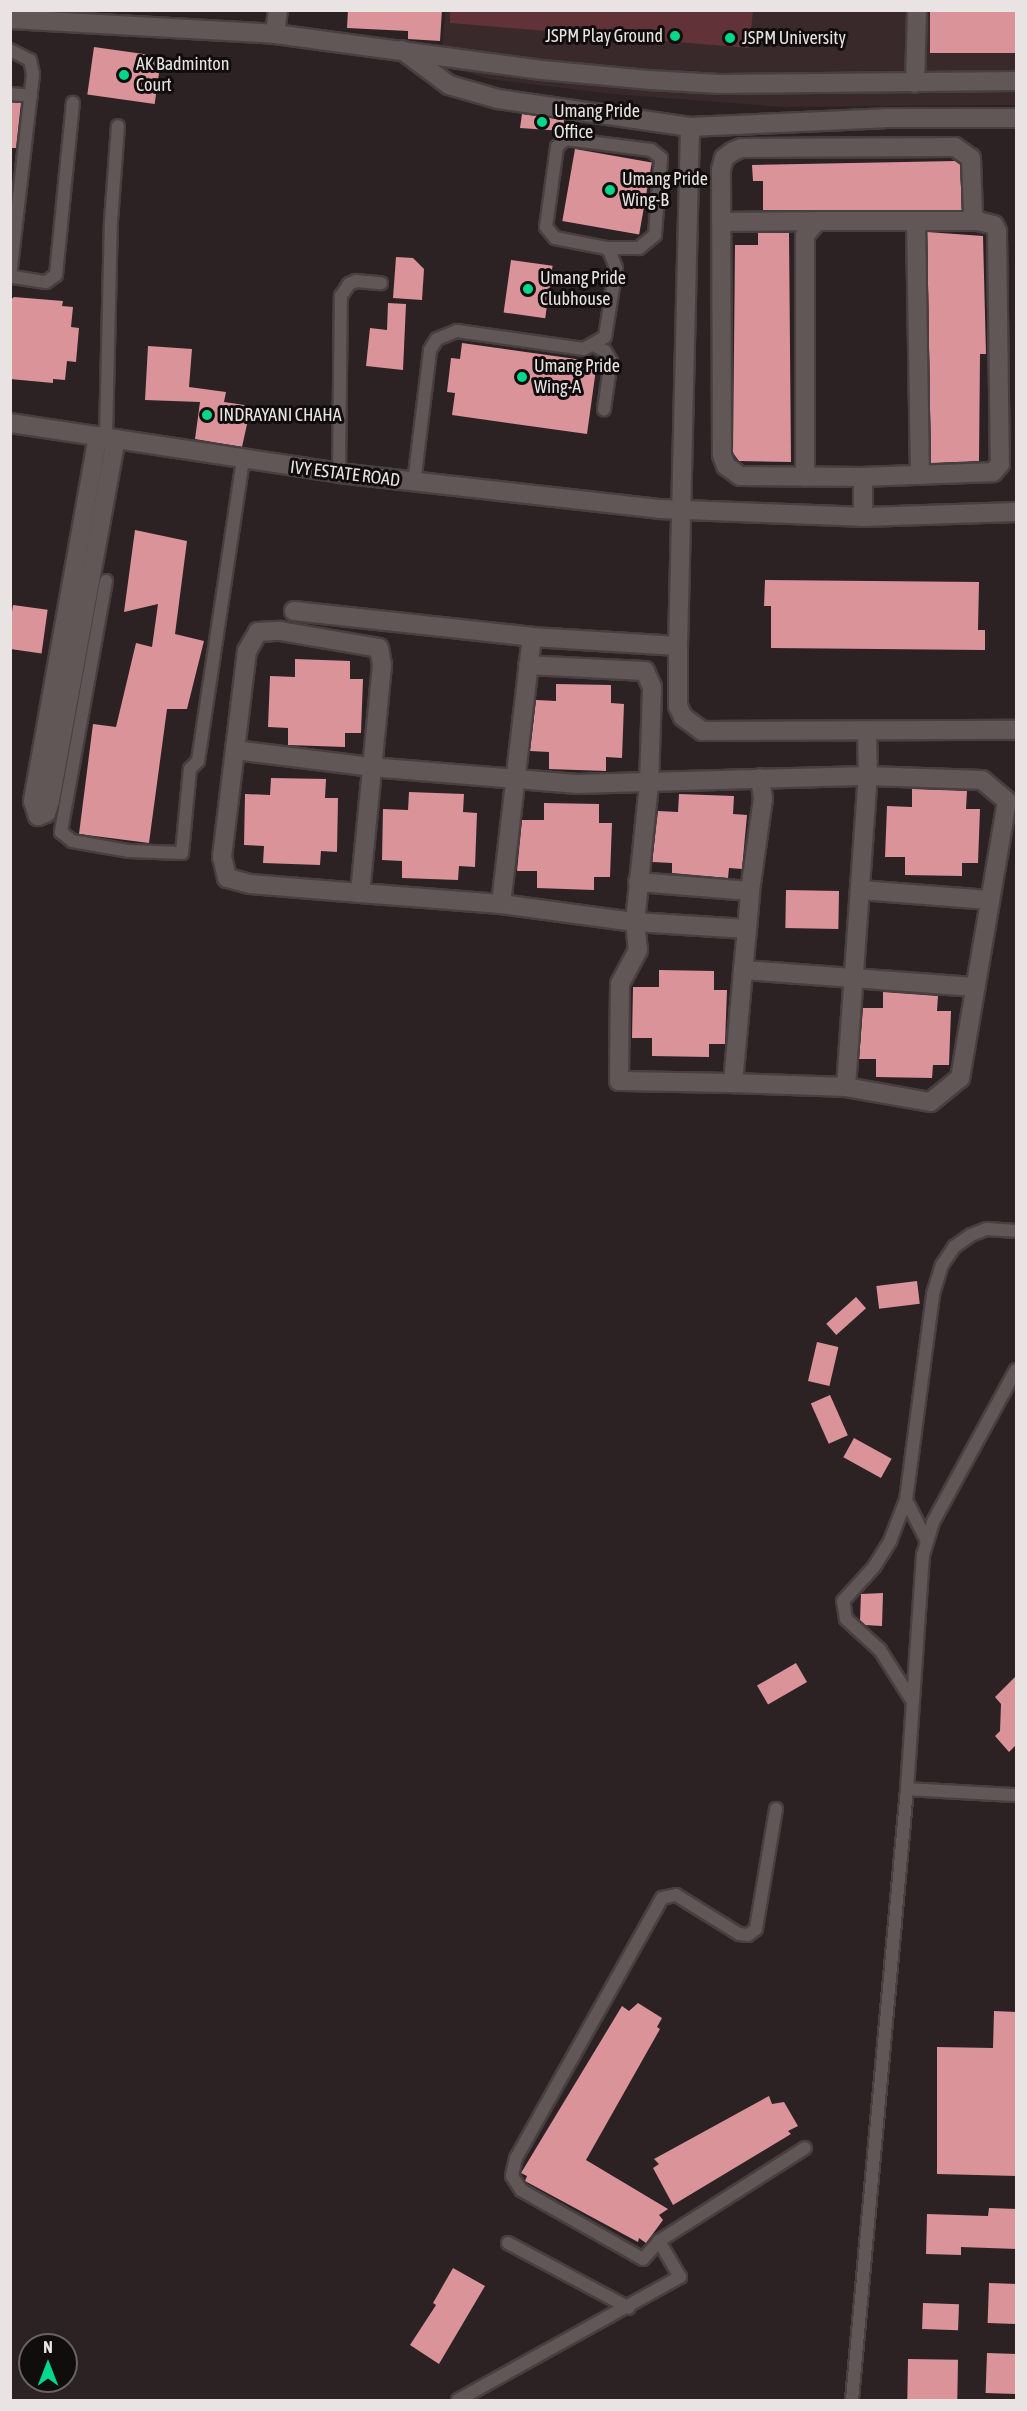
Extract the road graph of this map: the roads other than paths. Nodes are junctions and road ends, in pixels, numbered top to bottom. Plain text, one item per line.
1 (278, 10) edge
2 (917, 10) edge
3 (12, 16) edge
4 (275, 33) junction
5 (10, 50) edge
6 (402, 50) junction
7 (1017, 81) edge
8 (915, 83) junction
9 (10, 94) edge
10 (31, 96) junction
11 (73, 104) dead end
12 (1017, 118) edge
13 (118, 126) dead end
14 (690, 127) junction
15 (16, 190) edge
16 (818, 221) junction
17 (916, 221) junction
18 (978, 221) junction
19 (721, 222) junction
20 (14, 239) edge
21 (606, 248) junction
22 (12, 277) edge
23 (381, 283) dead end
24 (595, 346) junction
25 (604, 409) dead end
26 (10, 423) edge
27 (107, 437) junction
28 (243, 460) junction
29 (339, 474) junction
30 (920, 475) junction
31 (805, 477) junction
32 (863, 477) junction
33 (414, 483) junction
34 (681, 511) junction
35 (1017, 512) edge
36 (863, 517) junction
37 (106, 580) dead end
38 (294, 611) dead end
39 (80, 632) junction
40 (532, 637) junction
41 (678, 646) junction
42 (528, 665) junction
43 (1017, 730) edge
44 (867, 731) junction
45 (235, 750) junction
46 (371, 767) junction
47 (868, 776) junction
48 (760, 778) junction
49 (515, 781) junction
50 (649, 785) junction
51 (638, 882) junction
52 (860, 890) junction
53 (750, 891) junction
54 (360, 893) junction
55 (990, 900) junction
56 (501, 904) junction
57 (635, 922) junction
58 (747, 928) junction
59 (743, 970) junction
60 (853, 978) junction
61 (975, 987) junction
62 (733, 1083) junction
63 (846, 1087) junction
64 (1017, 1231) edge
65 (1017, 1370) edge
66 (906, 1500) junction
67 (926, 1539) junction
68 (913, 1702) junction
69 (907, 1789) junction
70 (1017, 1795) edge
71 (776, 1809) dead end
72 (806, 2148) dead end
73 (660, 2241) junction
74 (507, 2243) dead end
75 (629, 2308) junction
76 (458, 2400) edge
77 (852, 2400) edge

1 - 4 street
2 - 8 street
3 - 4 street
4 - 6 street
5 - 10 lane
6 - 8 street
6 - 14 street
7 - 8 street
9 - 10 lane
10 - 15 lane
11 - 22 lane
12 - 14 street
13 - 27 lane
14 - 34 street
15 - 20 lane
16 - 17 street
16 - 19 street
16 - 31 street
17 - 18 street
17 - 30 street
18 - 19 street
18 - 30 street
19 - 31 street
20 - 22 lane
21 - 21 lane
21 - 24 lane
23 - 29 lane
24 - 25 lane
24 - 33 lane
26 - 27 street, IVY ESTATE ROAD
27 - 28 street, IVY ESTATE ROAD
27 - 39 street
28 - 29 street, IVY ESTATE ROAD
28 - 39 lane
29 - 33 street, IVY ESTATE ROAD
30 - 32 street
31 - 32 street
32 - 36 street
33 - 34 street, IVY ESTATE ROAD
34 - 36 street, IVY ESTATE ROAD
34 - 41 street
35 - 36 street, IVY ESTATE ROAD
37 - 39 lane
38 - 40 street
39 - 39 street
40 - 41 street
40 - 42 street
41 - 44 street
42 - 49 street
42 - 50 street
43 - 44 street
44 - 47 street
45 - 46 street
45 - 46 street
45 - 54 street
46 - 49 street
46 - 54 street
47 - 48 street
47 - 52 street
47 - 55 street
48 - 50 street
48 - 53 street
49 - 50 street
49 - 56 street
50 - 51 street
51 - 53 street
51 - 57 street
52 - 55 street
52 - 60 street
53 - 58 street
54 - 56 street
55 - 61 street
56 - 57 street
57 - 58 street
57 - 62 street
58 - 59 street
59 - 60 street
59 - 62 street
60 - 61 street
60 - 63 street
61 - 63 street
62 - 63 street
64 - 66 lane
65 - 67 lane
66 - 67 lane
66 - 68 lane
67 - 68 lane
68 - 69 lane
69 - 70 lane
69 - 77 lane
71 - 73 lane
72 - 73 lane
73 - 75 lane
74 - 75 lane
75 - 76 lane

